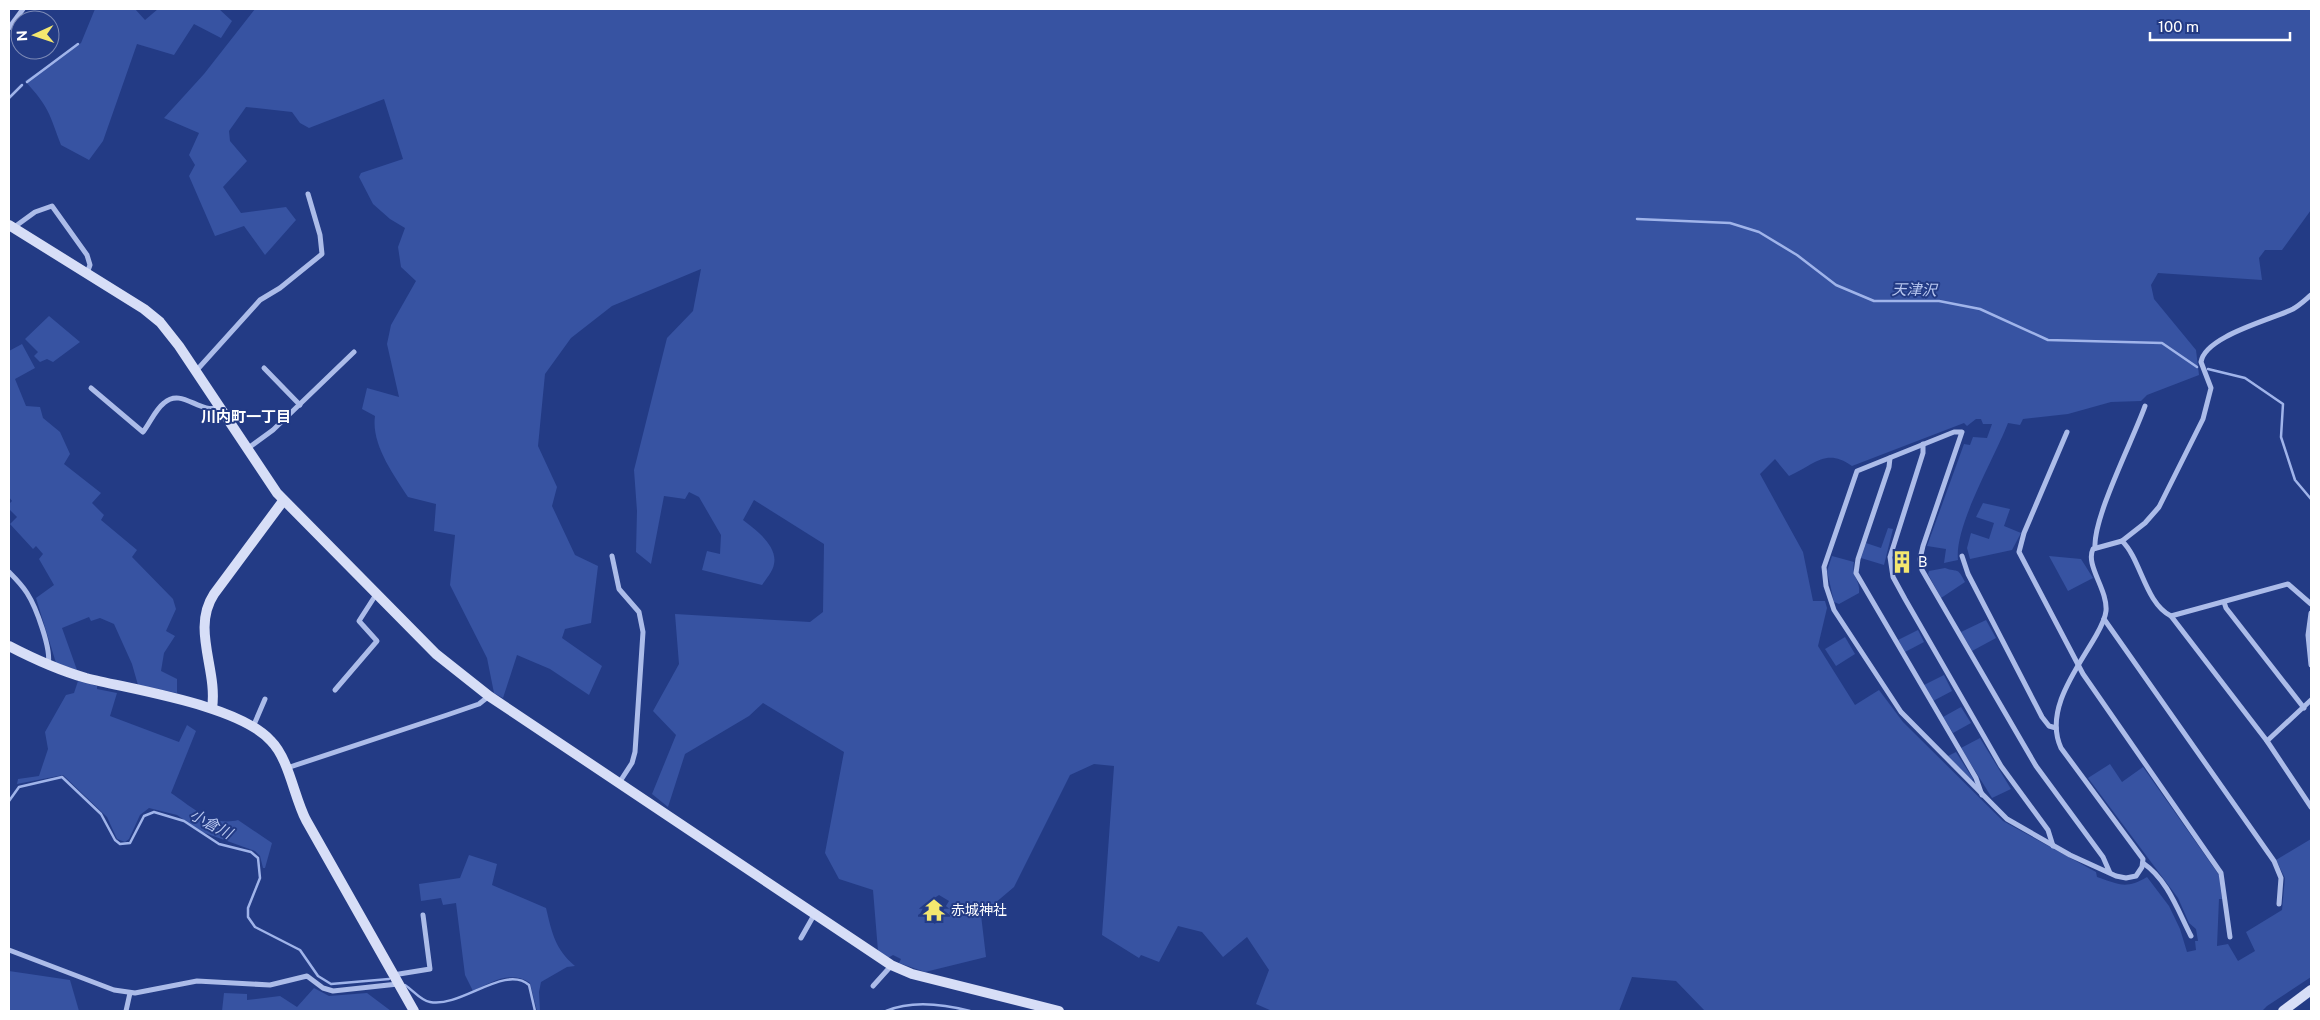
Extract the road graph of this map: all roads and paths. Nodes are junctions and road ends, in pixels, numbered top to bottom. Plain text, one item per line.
1 (23, 9) edge
2 (9, 28) edge
3 (308, 194) dead end
4 (11, 227) edge
5 (87, 273) junction
6 (2311, 295) edge
7 (354, 352) dead end
8 (264, 368) dead end
9 (196, 371) junction
10 (91, 388) dead end
11 (300, 404) junction
12 (2145, 406) dead end
13 (220, 407) junction
14 (2067, 432) dead end
15 (1923, 444) junction
16 (247, 449) junction
17 (1890, 458) junction
18 (283, 501) junction
19 (2122, 541) junction
20 (2096, 548) junction
21 (612, 556) dead end
22 (1962, 556) dead end
23 (9, 572) edge
24 (377, 592) junction
25 (2224, 602) junction
26 (2311, 604) edge
27 (2311, 613) edge
28 (2171, 616) junction
29 (2104, 619) junction
30 (9, 646) edge
31 (2311, 664) edge
32 (48, 665) junction
33 (2078, 666) junction
34 (336, 690) dead end
35 (489, 696) junction
36 (266, 699) dead end
37 (2311, 700) edge
38 (212, 708) junction
39 (2304, 708) junction
40 (252, 727) junction
41 (2056, 728) junction
42 (2267, 741) junction
43 (286, 769) junction
44 (619, 783) junction
45 (1982, 795) junction
46 (2311, 807) edge
47 (2053, 846) junction
48 (2143, 864) junction
49 (2110, 873) junction
50 (2279, 904) dead end
51 (423, 914) dead end
52 (814, 915) junction
53 (2191, 936) dead end
54 (2230, 937) dead end
55 (801, 938) dead end
56 (9, 950) edge
57 (891, 965) junction
58 (393, 975) junction
59 (398, 984) junction
60 (873, 986) dead end
61 (2311, 990) edge
62 (130, 993) junction
63 (126, 1011) edge
64 (414, 1011) edge
65 (1059, 1011) edge
66 (2282, 1011) edge

1 - 2 street
3 - 9 street
4 - 5 street
4 - 5 street
5 - 9 street
6 - 19 street
7 - 11 street
8 - 11 street
9 - 13 street
10 - 13 street
11 - 16 street
12 - 20 street
13 - 16 street
14 - 33 street
15 - 17 street
15 - 47 street
15 - 49 street
16 - 18 street
17 - 45 street
17 - 45 street
18 - 24 street
18 - 38 street
19 - 20 street
19 - 28 street
20 - 29 street
21 - 44 street
22 - 41 street
23 - 32 street
24 - 34 street
24 - 35 street
25 - 26 street
25 - 28 street
25 - 39 street
27 - 31 street
28 - 42 street
29 - 33 street
29 - 50 street
30 - 32 street
32 - 38 street
33 - 41 street
33 - 54 street
35 - 43 street
35 - 44 street
36 - 40 street
37 - 39 street
38 - 40 street
39 - 42 street
40 - 43 street
41 - 48 street
42 - 46 street
43 - 58 street
44 - 52 street
45 - 47 street
47 - 49 street
48 - 49 street
48 - 53 street
51 - 58 street
52 - 55 street
52 - 57 street
56 - 62 street
57 - 60 street
57 - 65 street
58 - 59 street
59 - 62 street
59 - 64 street
61 - 66 street
62 - 63 street

